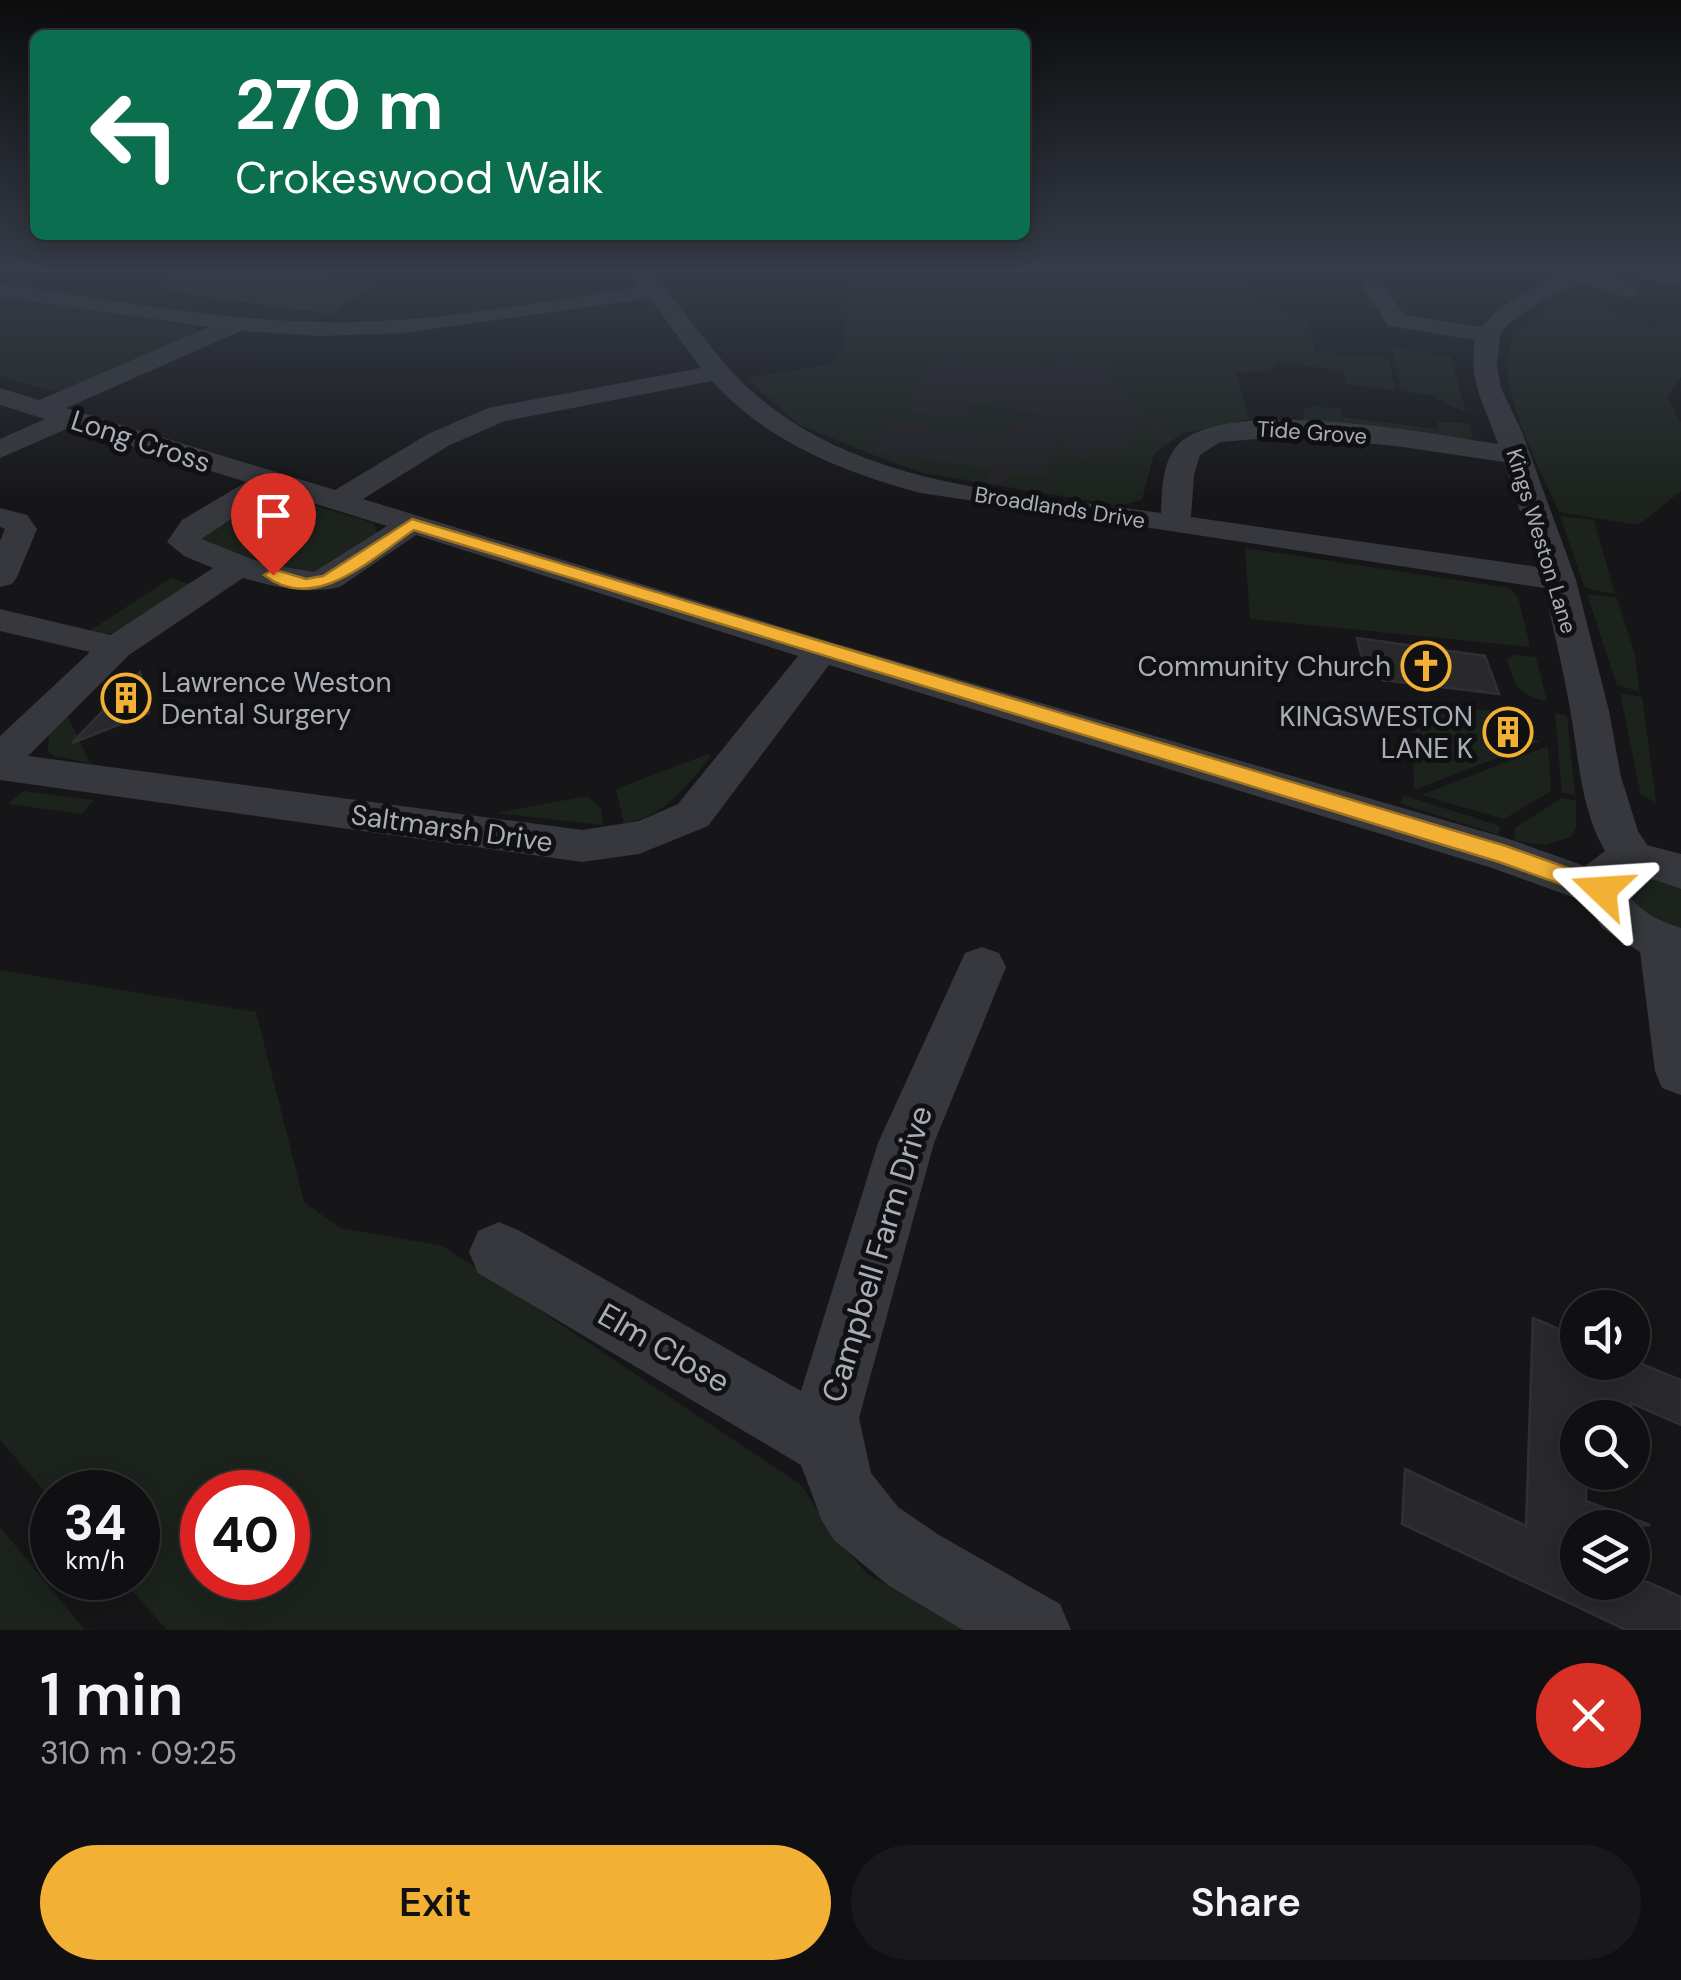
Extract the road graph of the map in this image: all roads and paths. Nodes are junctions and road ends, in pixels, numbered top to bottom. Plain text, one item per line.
1 (188, 348) edge
2 (699, 348) edge
3 (1486, 348) edge
4 (718, 372) junction
5 (0, 396) edge
6 (55, 414) junction
7 (0, 450) edge
8 (1515, 455) junction
9 (269, 481) junction
10 (339, 501) junction
11 (0, 517) edge
12 (412, 524) junction
13 (1175, 525) junction
14 (241, 565) junction
15 (0, 577) edge
16 (1559, 580) junction
17 (0, 620) edge
18 (116, 646) junction
19 (821, 651) junction
20 (0, 763) edge
21 (1681, 872) edge
22 (1618, 875) junction
23 (1672, 945) edge
24 (982, 967) dead end
25 (1681, 1071) edge
26 (499, 1252) dead end
27 (829, 1444) junction
28 (1034, 1630) edge

1 - 6 street
2 - 4 street, Broadlands Drive
3 - 8 street, Kings Weston Lane
4 - 10 street
4 - 13 street, Broadlands Drive
5 - 6 street, Long Cross
6 - 7 street
6 - 9 street, Long Cross
8 - 13 street, Tide Grove
8 - 16 street, Kings Weston Lane
9 - 10 street, Long Cross
9 - 14 street
10 - 12 street, Long Cross
11 - 15 street
12 - 14 street
12 - 19 street, Long Cross
13 - 16 street, Broadlands Drive
14 - 18 street
16 - 22 street, Kings Weston Lane
17 - 18 street
18 - 20 street
19 - 20 street, Saltmarsh Drive
19 - 22 street, Long Cross
21 - 22 street, Long Cross
22 - 23 street
23 - 25 street
24 - 27 street, Campbell Farm Drive
26 - 27 street, Elm Close
27 - 28 street, Campbell Farm Drive

